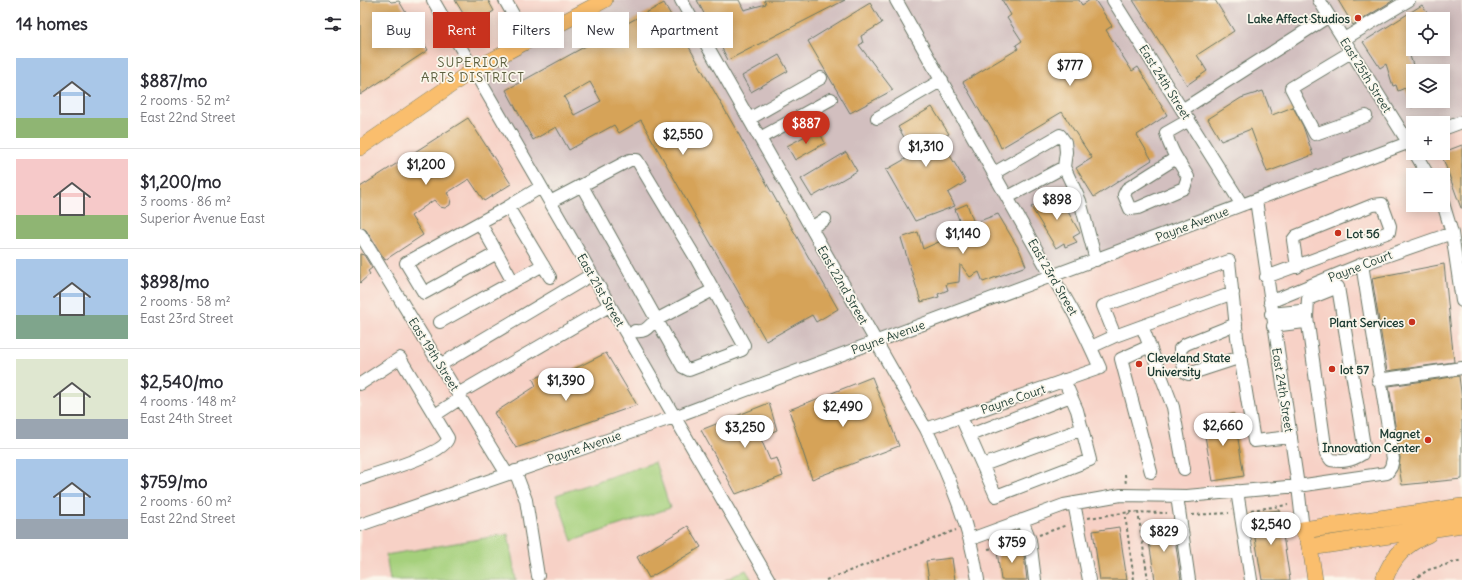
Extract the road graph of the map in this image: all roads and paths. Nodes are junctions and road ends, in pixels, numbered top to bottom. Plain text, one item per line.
1 (433, 0) edge
2 (505, 0) edge
3 (605, 0) edge
4 (681, 0) edge
5 (896, 0) edge
6 (1113, 0) edge
7 (1319, 0) edge
8 (1409, 0) edge
9 (512, 12) edge
10 (1329, 16) junction
11 (564, 22) edge
12 (1344, 40) junction
13 (515, 48) edge
14 (1351, 52) junction
15 (473, 70) junction
16 (821, 78) dead end
17 (942, 80) junction
18 (831, 99) dead end
19 (1185, 115) junction
20 (1366, 116) dead end
21 (877, 118) dead end
22 (749, 119) junction
23 (1462, 122) edge
24 (1450, 126) edge
25 (1406, 135) edge
26 (760, 138) junction
27 (1406, 146) edge
28 (360, 148) edge
29 (1176, 158) junction
30 (1064, 167) junction
31 (994, 173) junction
32 (582, 186) junction
33 (541, 187) junction
34 (1008, 197) junction
35 (1256, 200) junction
36 (550, 202) junction
37 (1242, 205) junction
38 (508, 207) junction
39 (1446, 212) edge
40 (825, 219) dead end
41 (480, 223) junction
42 (811, 228) junction
43 (1452, 233) junction
44 (360, 234) edge
45 (497, 253) junction
46 (1096, 260) junction
47 (543, 265) junction
48 (1361, 265) junction
49 (1297, 266) junction
50 (592, 275) junction
51 (550, 277) dead end
52 (1052, 277) junction
53 (1266, 277) junction
54 (513, 282) junction
55 (713, 290) junction
56 (1233, 293) junction
57 (1462, 300) edge
58 (610, 306) junction
59 (1271, 308) junction
60 (1307, 317) junction
61 (655, 320) junction
62 (440, 322) dead end
63 (1236, 324) junction
64 (1142, 326) junction
65 (1274, 326) junction
66 (631, 333) junction
67 (1115, 336) junction
68 (876, 342) junction
69 (1150, 346) junction
70 (1091, 347) junction
71 (1241, 357) junction
72 (440, 364) junction
73 (1100, 368) joint
74 (1462, 368) edge
75 (1064, 380) junction
76 (1379, 380) junction
77 (360, 384) edge
78 (459, 396) junction
79 (1070, 396) junction
80 (435, 415) junction
81 (674, 417) junction
82 (962, 417) junction
83 (926, 429) junction
84 (1082, 429) junction
85 (970, 435) junction
86 (1291, 436) junction
87 (983, 465) junction
88 (1391, 467) junction
89 (1184, 469) dead end
90 (511, 472) junction
91 (1151, 472) dead end
92 (360, 479) edge
93 (1393, 480) dead end
94 (1298, 486) junction
95 (1237, 491) junction
96 (1178, 496) junction
97 (1074, 503) junction
98 (1290, 506) dead end
99 (1462, 507) edge
100 (1240, 511) junction
101 (1130, 512) junction
102 (1138, 512) junction
103 (1180, 514) junction
104 (1022, 520) junction
105 (1078, 521) junction
106 (360, 525) edge
107 (1455, 525) edge
108 (956, 530) dead end
109 (1303, 530) junction
110 (970, 539) junction
111 (1029, 539) junction
112 (1310, 547) junction
113 (988, 549) dead end
114 (1462, 560) edge
115 (538, 576) dead end
116 (769, 580) edge
117 (826, 580) edge
118 (978, 580) edge
119 (1035, 580) edge
120 (1089, 580) edge
121 (1134, 580) edge
122 (1148, 580) edge
123 (1189, 580) edge
124 (1251, 580) edge
125 (1315, 580) edge
126 (1384, 580) edge
127 (1413, 580) edge

1 - 15 street, East 21st Street
2 - 9 street
3 - 11 main road
4 - 22 street, East 22nd Street
5 - 17 street, East 23rd Street
6 - 19 street, East 24th Street
7 - 10 street, East 25th Street
8 - 12 street
10 - 12 street, East 25th Street
10 - 19 street
12 - 14 street, East 25th Street
13 - 15 main road
14 - 20 street
14 - 25 street, East 25th Street
15 - 28 main road
15 - 33 street, East 21st Street
16 - 22 street
17 - 21 street
17 - 31 street, East 23rd Street
18 - 26 street
19 - 29 street
19 - 37 street, East 24th Street
22 - 26 street, East 22nd Street
23 - 24 street
26 - 42 street, East 22nd Street
27 - 35 street, Payne Avenue
29 - 29 street
30 - 31 street
30 - 34 street
30 - 46 street
31 - 34 street, East 23rd Street
32 - 36 street
32 - 55 street
32 - 61 street
33 - 36 street, East 21st Street
33 - 38 street
34 - 52 street, East 23rd Street
35 - 37 street, Payne Avenue
35 - 53 street, East 24th Street
36 - 50 street, East 21st Street
37 - 46 street, Payne Avenue
38 - 41 street
38 - 47 street
39 - 43 street
40 - 42 street
41 - 45 street
41 - 45 street
42 - 68 street, East 22nd Street
43 - 48 street, Payne Court
43 - 57 street
44 - 72 street, East 19th Street
45 - 54 street
46 - 52 street, Payne Avenue
47 - 51 street
47 - 54 street
48 - 59 street, Payne Court
48 - 76 street
49 - 49 street
49 - 53 street
50 - 58 street, East 21st Street
50 - 72 street
52 - 68 street, Payne Avenue
52 - 70 street, East 23rd Street
53 - 59 street, East 24th Street
54 - 62 street
55 - 61 street
55 - 61 street
56 - 63 street
56 - 64 street
56 - 67 street
58 - 66 street, East 21st Street
58 - 78 street
59 - 60 street
59 - 65 street, East 24th Street
60 - 60 street
60 - 65 street
61 - 66 street
63 - 71 street
63 - 71 street
64 - 67 street
64 - 69 street
65 - 86 street, East 24th Street
66 - 81 street, East 21st Street
67 - 70 street
68 - 81 street, Payne Avenue
68 - 83 street, East 22nd Street
69 - 89 street
69 - 91 street
70 - 73 street, East 23rd Street
71 - 86 street
72 - 78 street, East 19th Street
73 - 75 street, Payne Court
74 - 76 street
75 - 79 street
75 - 82 street, Payne Court
76 - 88 street
77 - 80 street
78 - 80 street
78 - 90 street, East 19th Street
79 - 84 street
79 - 85 street
80 - 92 street
81 - 90 street, Payne Avenue
81 - 116 street, East 21st Street
82 - 83 street, Payne Court
82 - 85 street
83 - 110 street, East 22nd Street
84 - 87 street
84 - 87 street
85 - 87 street
86 - 94 street, East 24th Street
88 - 93 street
88 - 94 street
90 - 106 street, Payne Avenue
90 - 115 street, East 19th Street
94 - 95 street
94 - 109 street, East 24th Street
95 - 96 street
95 - 100 street
96 - 97 street
96 - 103 street
97 - 104 street
97 - 105 street
98 - 100 path
99 - 109 highway
100 - 103 path
100 - 124 street
101 - 102 path
101 - 105 path
101 - 121 path
102 - 103 path
102 - 122 path
103 - 123 street
104 - 110 street
104 - 111 street
105 - 111 path
105 - 120 street
107 - 112 highway
107 - 126 highway
108 - 117 path
109 - 112 main road, East 24th Street
110 - 118 street, East 22nd Street
111 - 113 path
111 - 119 street
112 - 125 main road, East 24th Street
114 - 127 path

